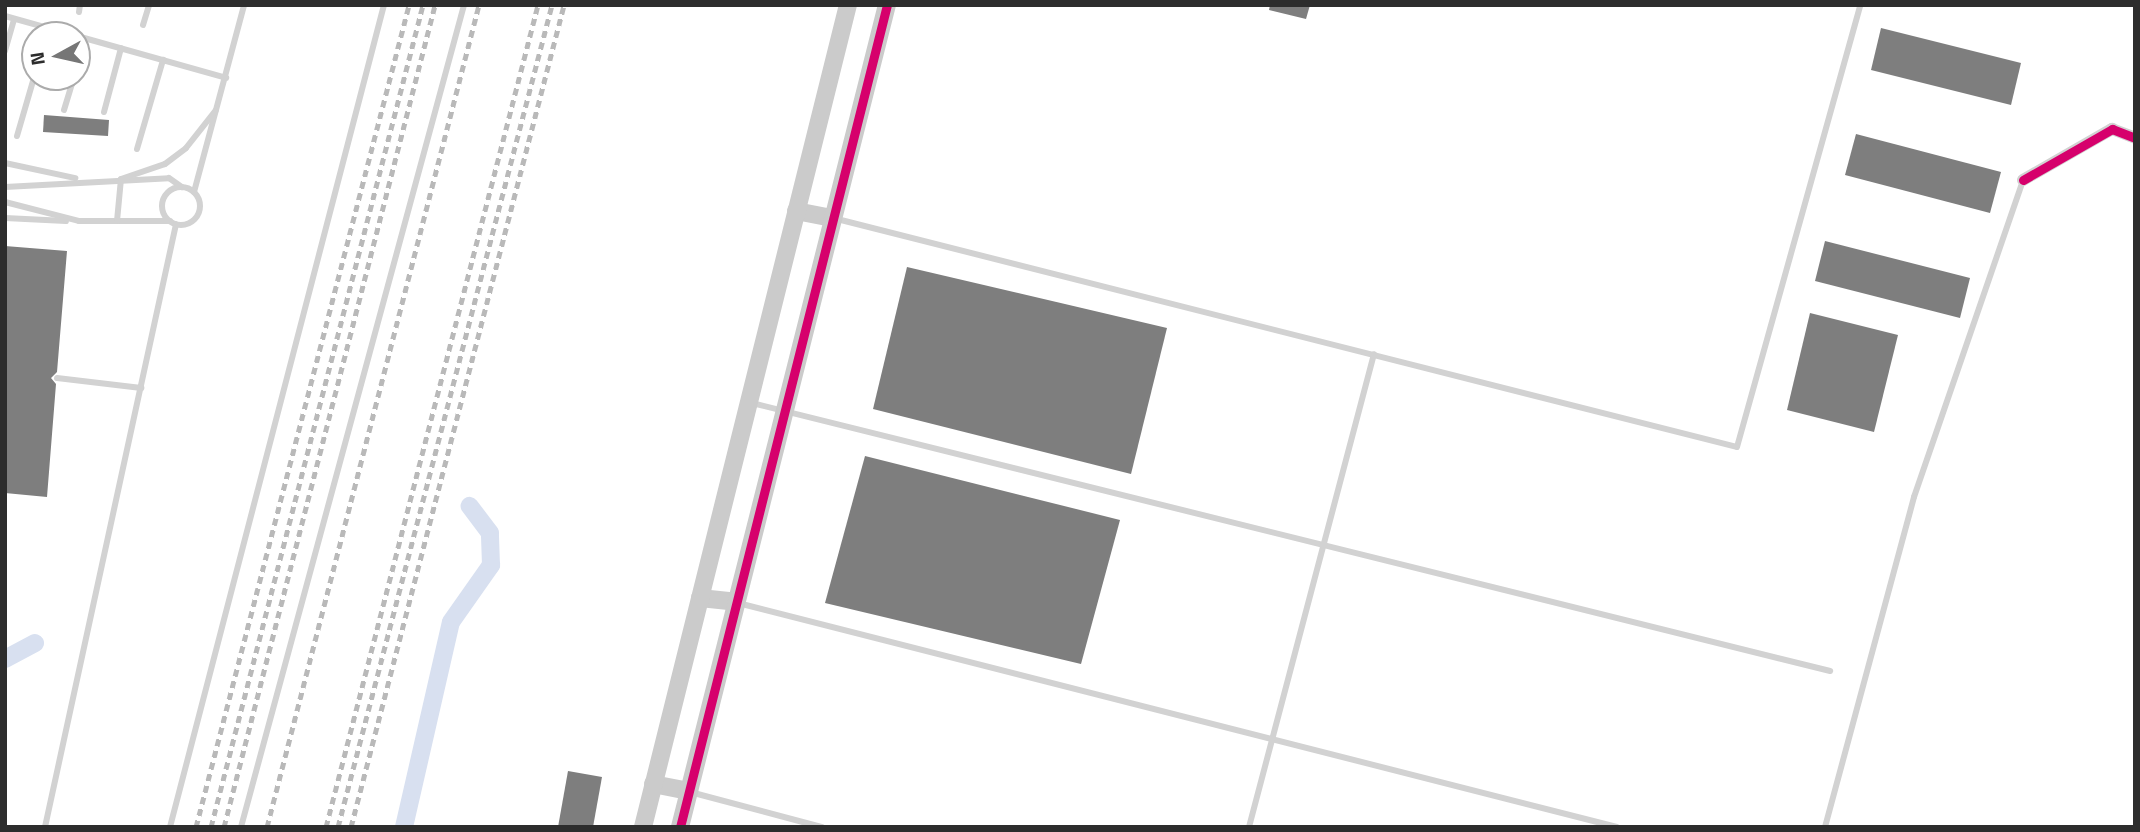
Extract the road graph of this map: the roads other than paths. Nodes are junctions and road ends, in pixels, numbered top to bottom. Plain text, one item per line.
1 (149, 5) edge
2 (244, 5) edge
3 (384, 5) edge
4 (464, 5) edge
5 (848, 5) edge
6 (887, 5) edge
7 (1859, 6) edge
8 (5, 16) edge
9 (14, 19) junction
10 (21, 22) edge
11 (143, 25) dead end
12 (91, 40) edge
13 (121, 48) junction
14 (5, 51) edge
15 (163, 60) junction
16 (226, 78) junction
17 (30, 91) edge
18 (70, 91) edge
19 (219, 106) junction
20 (64, 110) dead end
21 (104, 112) dead end
22 (17, 136) dead end
23 (2135, 138) edge
24 (137, 149) dead end
25 (5, 163) edge
26 (121, 179) junction
27 (84, 180) junction
28 (2023, 180) joint
29 (5, 187) edge
30 (182, 187) junction
31 (194, 192) junction
32 (5, 202) edge
33 (796, 211) junction
34 (5, 218) edge
35 (833, 218) junction
36 (79, 221) junction
37 (117, 221) junction
38 (173, 223) junction
39 (1374, 354) junction
40 (57, 378) dead end
41 (141, 388) junction
42 (748, 402) junction
43 (785, 409) junction
44 (1323, 549) junction
45 (699, 598) junction
46 (736, 603) junction
47 (1830, 671) dead end
48 (1272, 741) junction
49 (653, 784) junction
50 (689, 792) junction
51 (45, 827) edge
52 (170, 827) edge
53 (241, 827) edge
54 (643, 827) edge
55 (680, 827) edge
56 (822, 827) edge
57 (1249, 827) edge
58 (1617, 827) edge
59 (1825, 827) edge

1 - 11 lane
2 - 16 lane
3 - 52 lane
4 - 53 lane
5 - 33 street
6 - 35 street
7 - 39 lane
8 - 9 lane
9 - 10 lane
9 - 14 lane
12 - 13 lane
13 - 15 lane
13 - 21 lane
15 - 16 lane
15 - 24 lane
16 - 19 lane
17 - 22 lane
18 - 20 lane
19 - 26 lane
19 - 31 lane
23 - 28 street
25 - 27 lane
26 - 27 lane
26 - 30 lane
26 - 37 lane
27 - 29 lane
28 - 59 lane
30 - 31 lane
30 - 38 lane
31 - 38 lane
32 - 36 lane
33 - 35 street
33 - 42 street
34 - 36 lane
35 - 39 lane
35 - 43 street
36 - 37 lane
37 - 38 lane
38 - 41 lane
39 - 44 lane
40 - 41 lane
41 - 51 lane
42 - 43 lane
42 - 45 street
43 - 44 lane
43 - 46 street
44 - 47 lane
44 - 48 lane
45 - 46 street
45 - 49 street
46 - 48 lane
46 - 50 street
48 - 57 lane
48 - 58 lane
49 - 50 street
49 - 54 street
50 - 55 street
50 - 56 lane

